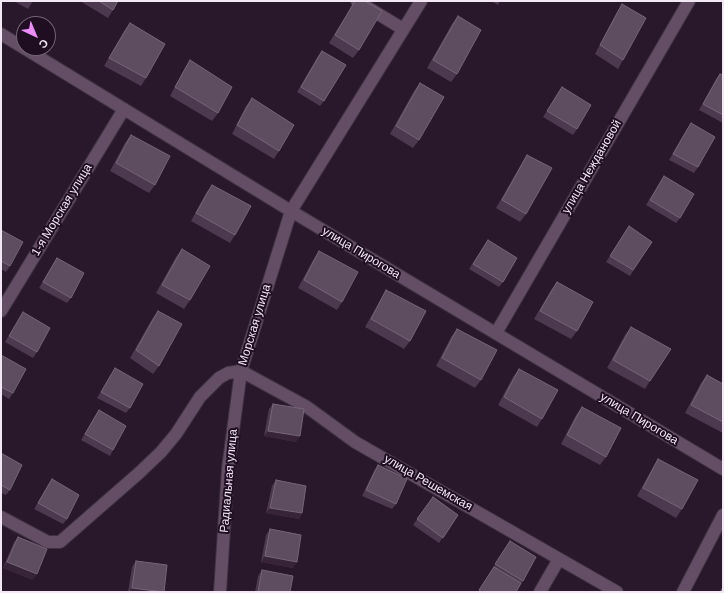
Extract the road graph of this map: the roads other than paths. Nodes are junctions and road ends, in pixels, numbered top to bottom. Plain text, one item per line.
1 (357, 1) edge
2 (421, 1) edge
3 (689, 1) edge
4 (403, 29) junction
5 (1, 34) edge
6 (124, 109) junction
7 (290, 211) junction
8 (1, 311) edge
9 (496, 333) junction
10 (241, 371) junction
11 (723, 469) edge
12 (723, 515) edge
13 (1, 517) edge
14 (559, 559) junction
15 (220, 592) edge
16 (540, 592) edge
17 (617, 592) edge
18 (683, 592) edge

1 - 4 street
2 - 4 street, Морская улица
3 - 9 street, улица Неждановой
4 - 7 street, Морская улица
5 - 6 street, улица Пирогова
6 - 7 street, улица Пирогова
6 - 8 street, 1-я Морская улица
7 - 9 street, улица Пирогова
7 - 10 street, Морская улица
9 - 11 street, улица Пирогова
10 - 13 street, Морская улица
10 - 14 street, улица Решемская
10 - 15 street, Радиальная улица
12 - 18 street
14 - 16 street
14 - 17 street, улица Решемская

